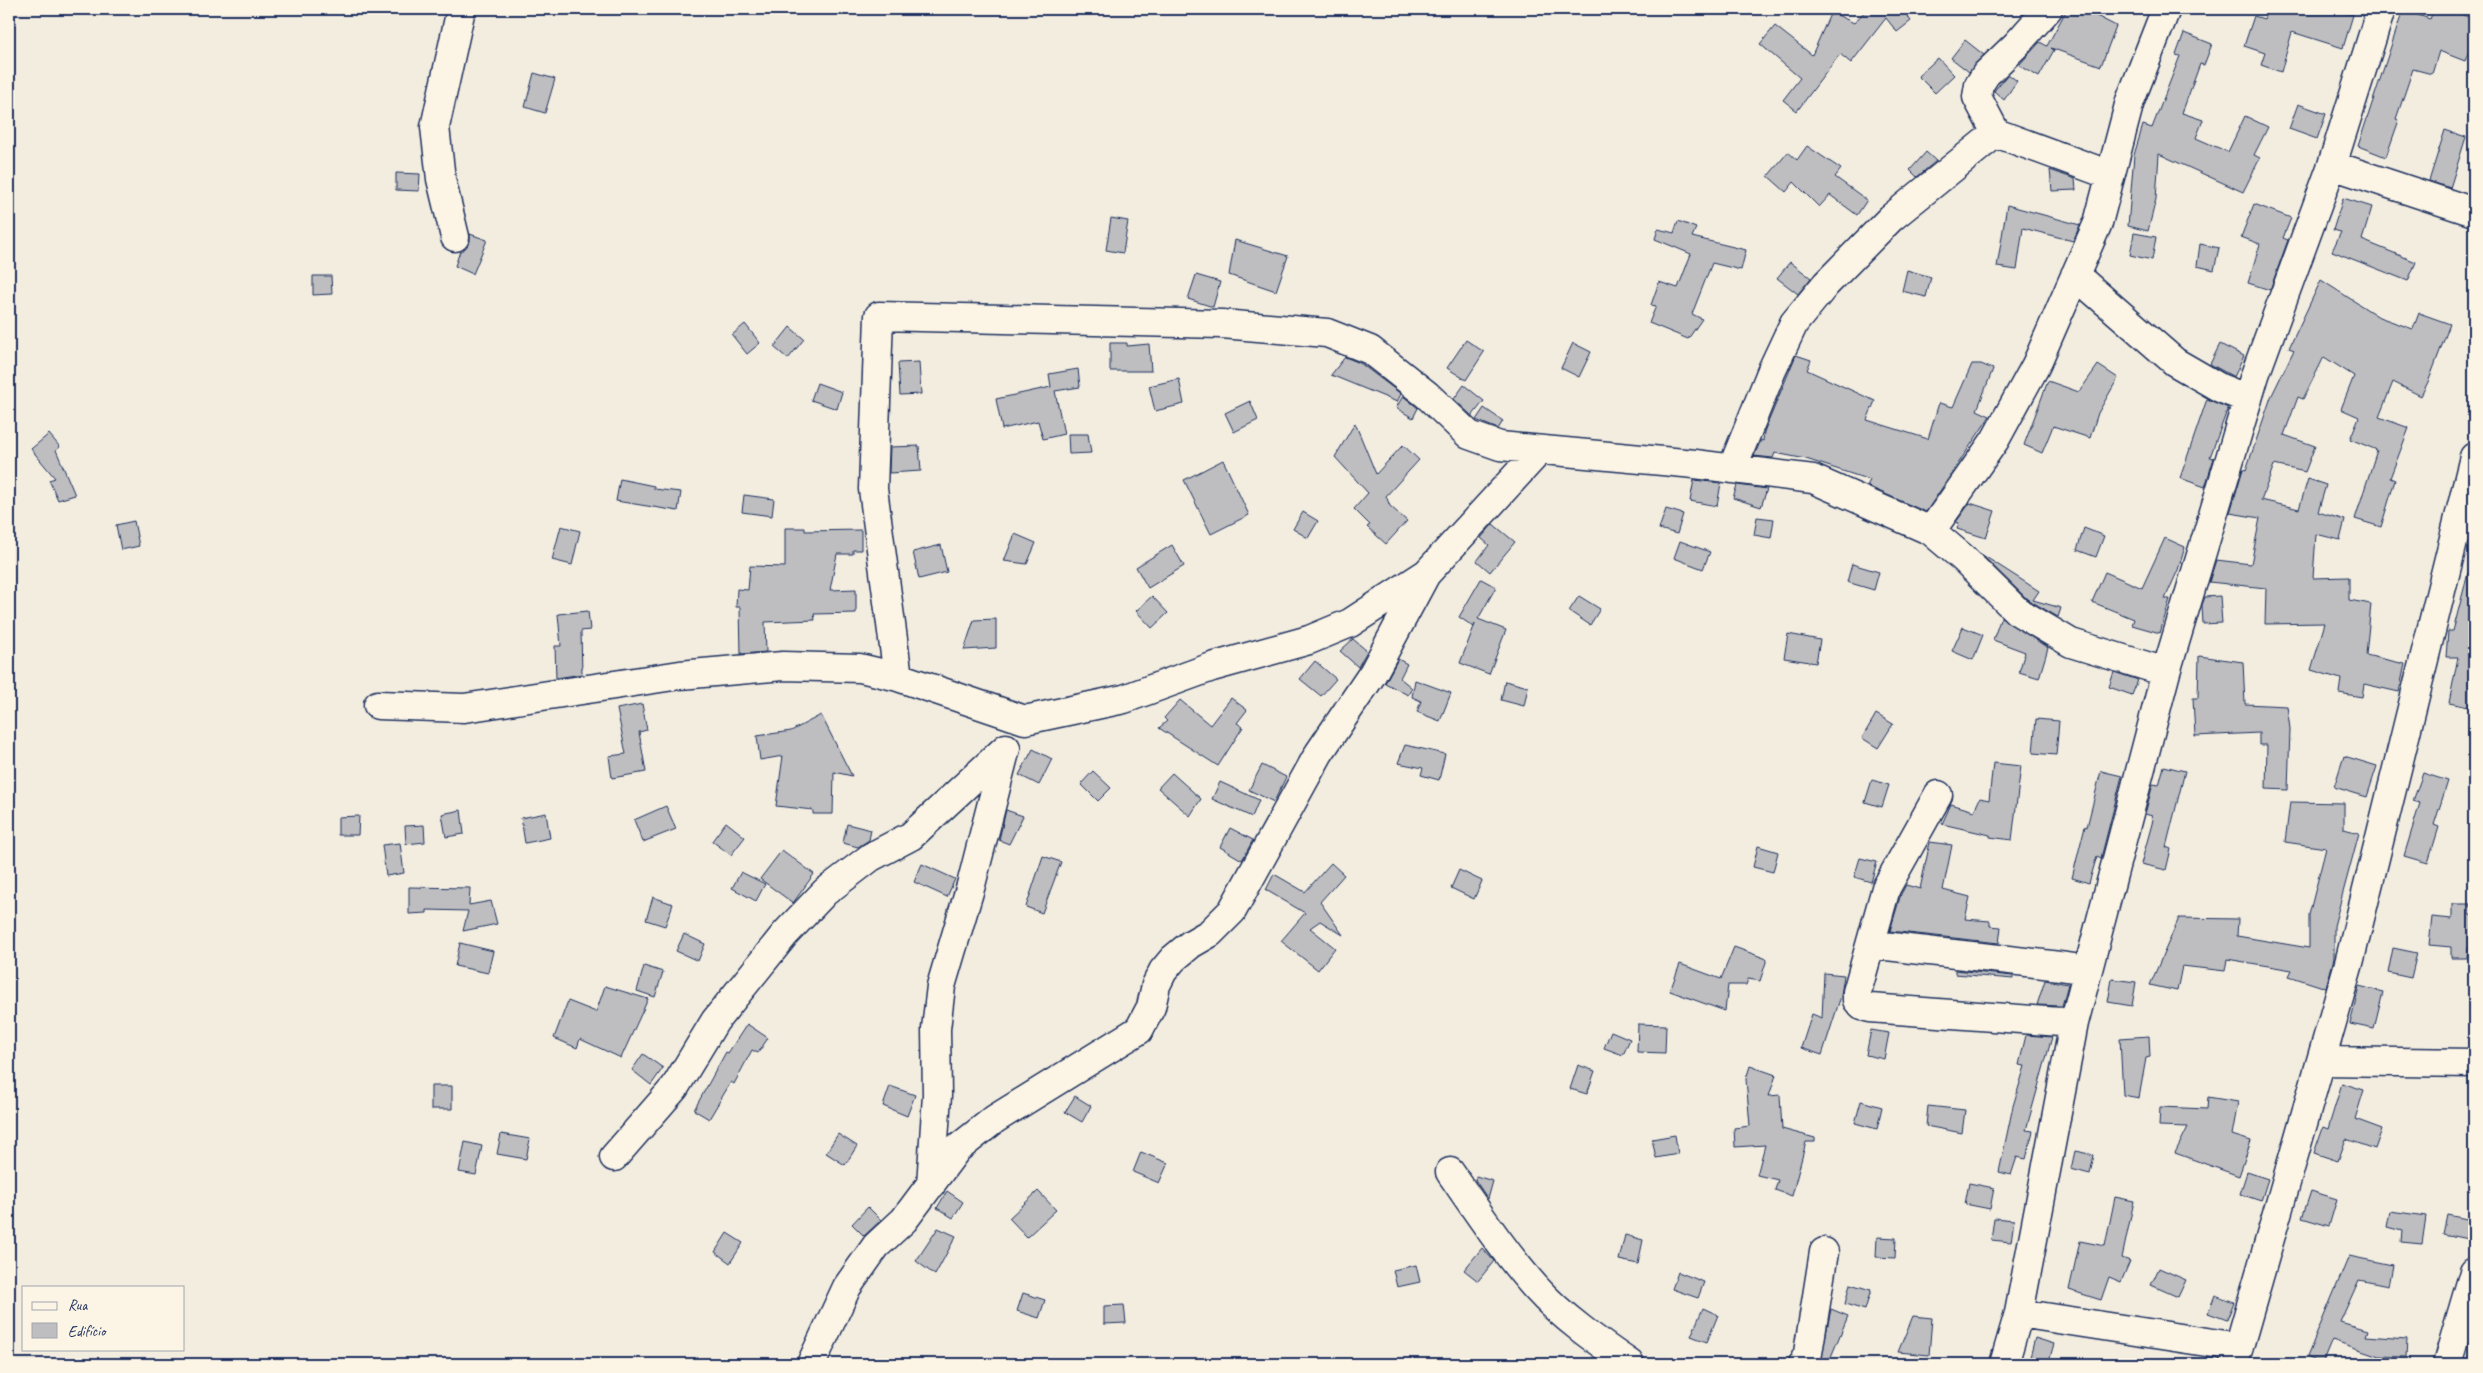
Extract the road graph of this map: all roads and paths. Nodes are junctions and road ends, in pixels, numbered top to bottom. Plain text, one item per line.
1 (462, 9) edge
2 (2048, 9) edge
3 (2166, 9) edge
4 (2381, 9) edge
5 (1996, 133) junction
6 (2332, 165) junction
7 (2110, 175) junction
8 (2474, 212) edge
9 (455, 237) dead end
10 (2075, 276) junction
11 (2248, 399) junction
12 (1539, 451) junction
13 (2474, 457) edge
14 (1732, 468) junction
15 (1931, 531) junction
16 (1427, 573) junction
17 (2166, 672) junction
18 (898, 677) junction
19 (378, 705) dead end
20 (1025, 720) junction
21 (1005, 749) junction
22 (1938, 795) dead end
23 (1871, 944) junction
24 (2087, 970) junction
25 (2074, 1023) junction
26 (2322, 1061) junction
27 (2474, 1063) edge
28 (614, 1157) dead end
29 (1450, 1172) dead end
30 (931, 1185) junction
31 (1824, 1252) dead end
32 (2474, 1272) edge
33 (2019, 1314) junction
34 (2237, 1356) edge
35 (811, 1364) edge
36 (1630, 1364) edge
37 (1803, 1364) edge
38 (2004, 1364) edge
39 (2446, 1364) edge

1 - 9 street
2 - 5 street
3 - 7 street
4 - 6 street
5 - 7 street
5 - 14 street
6 - 8 street
6 - 11 street
7 - 10 street
10 - 11 street
10 - 15 street
11 - 17 street
12 - 14 street
12 - 16 street
12 - 18 street
13 - 26 street
14 - 15 street
15 - 17 street
16 - 20 street
16 - 30 street
17 - 24 street
18 - 19 street
18 - 20 street
20 - 21 street
21 - 28 street
21 - 30 street
22 - 23 street
23 - 24 street
23 - 25 street
24 - 25 street
25 - 33 street
26 - 27 street
26 - 34 street
29 - 36 street
30 - 35 street
31 - 37 street
32 - 39 street
33 - 34 street
33 - 38 street

